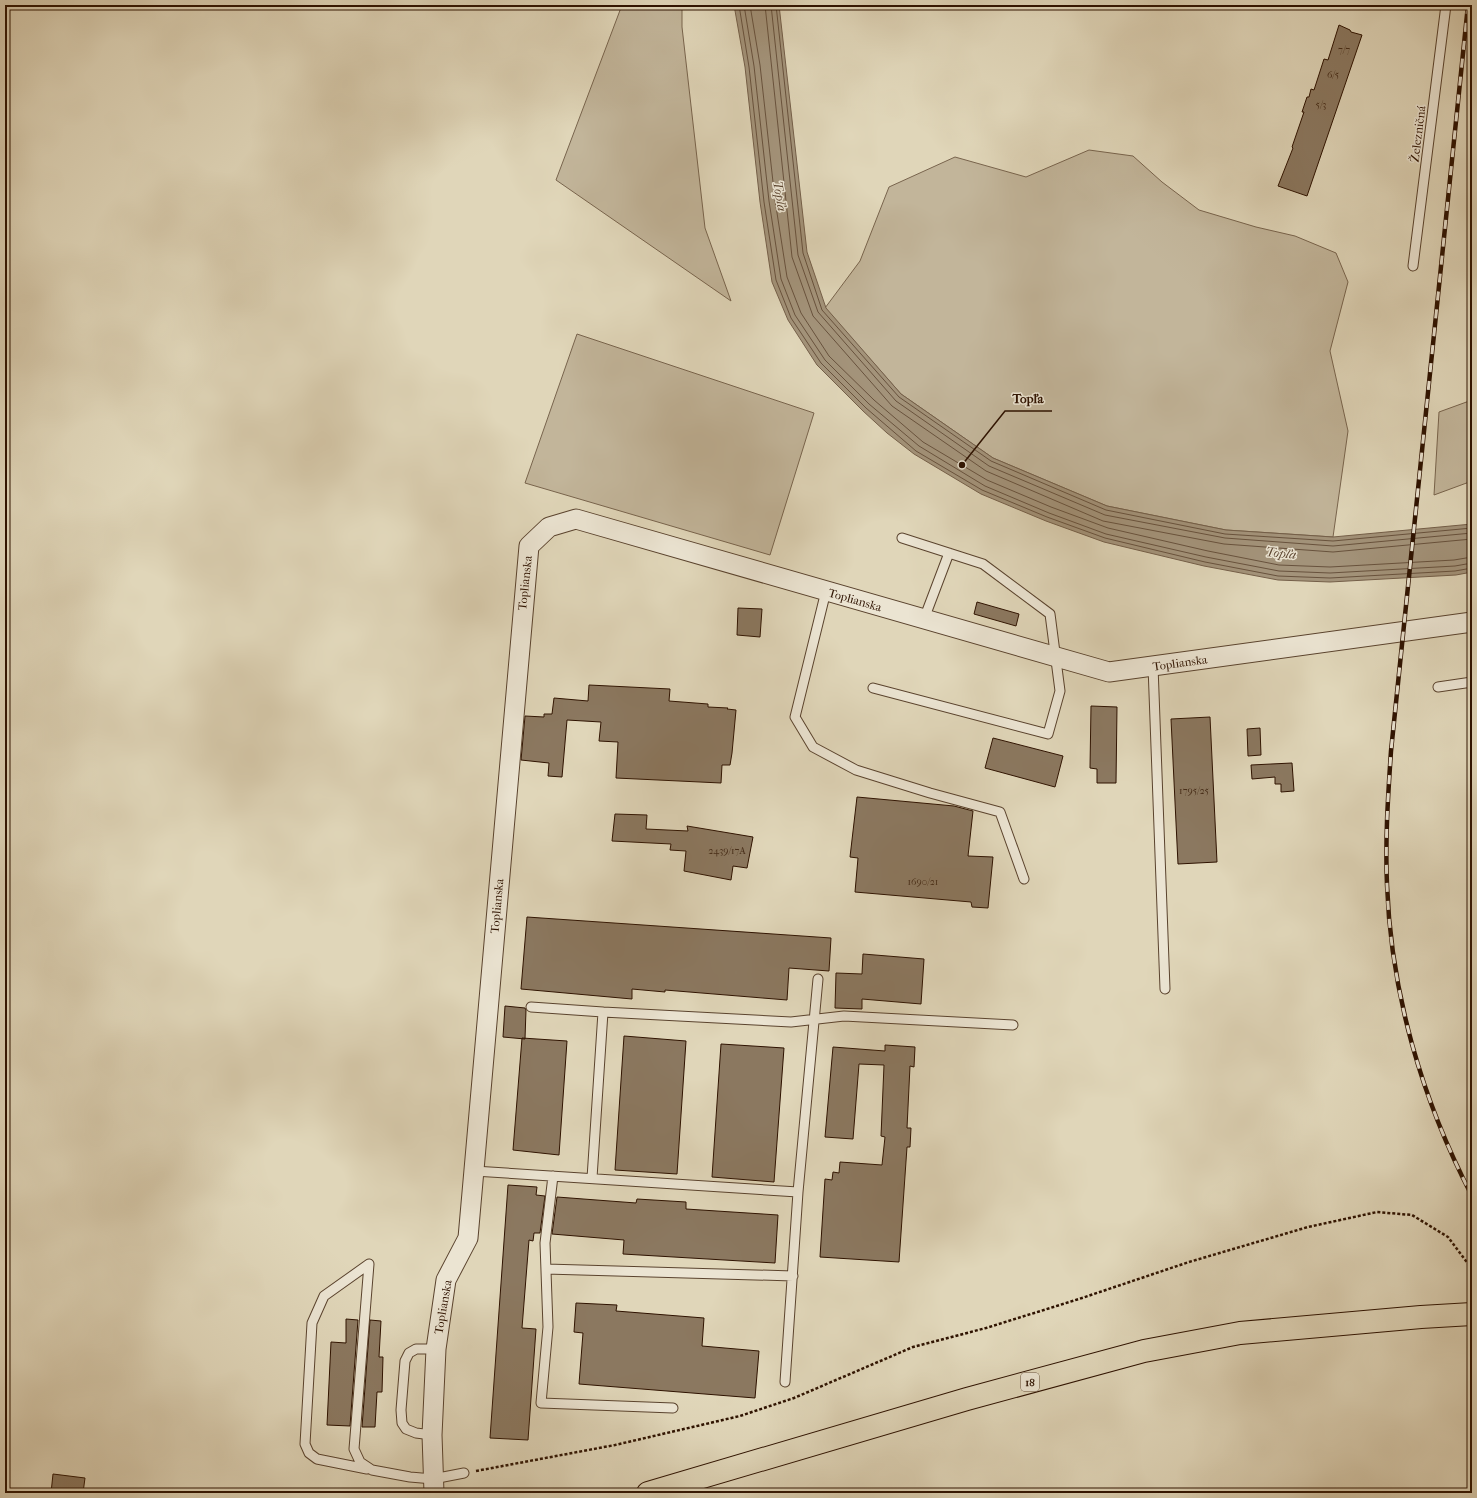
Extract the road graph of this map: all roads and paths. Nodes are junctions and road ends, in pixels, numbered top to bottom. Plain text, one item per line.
1 (1446, 5) edge
2 (1413, 266) dead end
3 (902, 538) dead end
4 (949, 553) junction
5 (826, 591) junction
6 (924, 619) junction
7 (1472, 622) edge
8 (1056, 657) junction
9 (1153, 666) junction
10 (1472, 682) edge
11 (1438, 687) dead end
12 (873, 688) dead end
13 (1024, 879) dead end
14 (818, 979) dead end
15 (1165, 989) dead end
16 (531, 1007) dead end
17 (603, 1012) junction
18 (815, 1019) junction
19 (1013, 1025) dead end
20 (474, 1170) junction
21 (553, 1176) junction
22 (592, 1178) junction
23 (798, 1192) junction
24 (546, 1269) junction
25 (1472, 1270) edge
26 (792, 1276) junction
27 (1472, 1314) edge
28 (436, 1349) junction
29 (785, 1382) dead end
30 (673, 1408) dead end
31 (432, 1435) junction
32 (372, 1470) junction
33 (464, 1473) joint
34 (433, 1486) edge
35 (648, 1493) edge

1 - 2 lane, Železničná
3 - 4 lane
4 - 6 lane
4 - 8 lane
5 - 6 street, Toplianska
5 - 13 lane
5 - 20 street, Toplianska
6 - 8 street, Toplianska
7 - 9 street, Toplianska
8 - 9 street, Toplianska
8 - 12 lane
9 - 15 lane
10 - 11 lane
14 - 18 lane
16 - 17 lane
17 - 18 lane
17 - 22 lane
18 - 19 lane
18 - 23 lane
20 - 21 lane
20 - 28 street, Toplianska
21 - 22 lane
21 - 24 lane
22 - 23 lane
23 - 26 lane
24 - 26 lane
24 - 30 lane
25 - 33 path
26 - 29 lane
27 - 35 main road, 18
28 - 31 street, Toplianska
28 - 31 lane
31 - 34 street, Toplianska
32 - 32 lane
32 - 34 lane
33 - 34 lane

